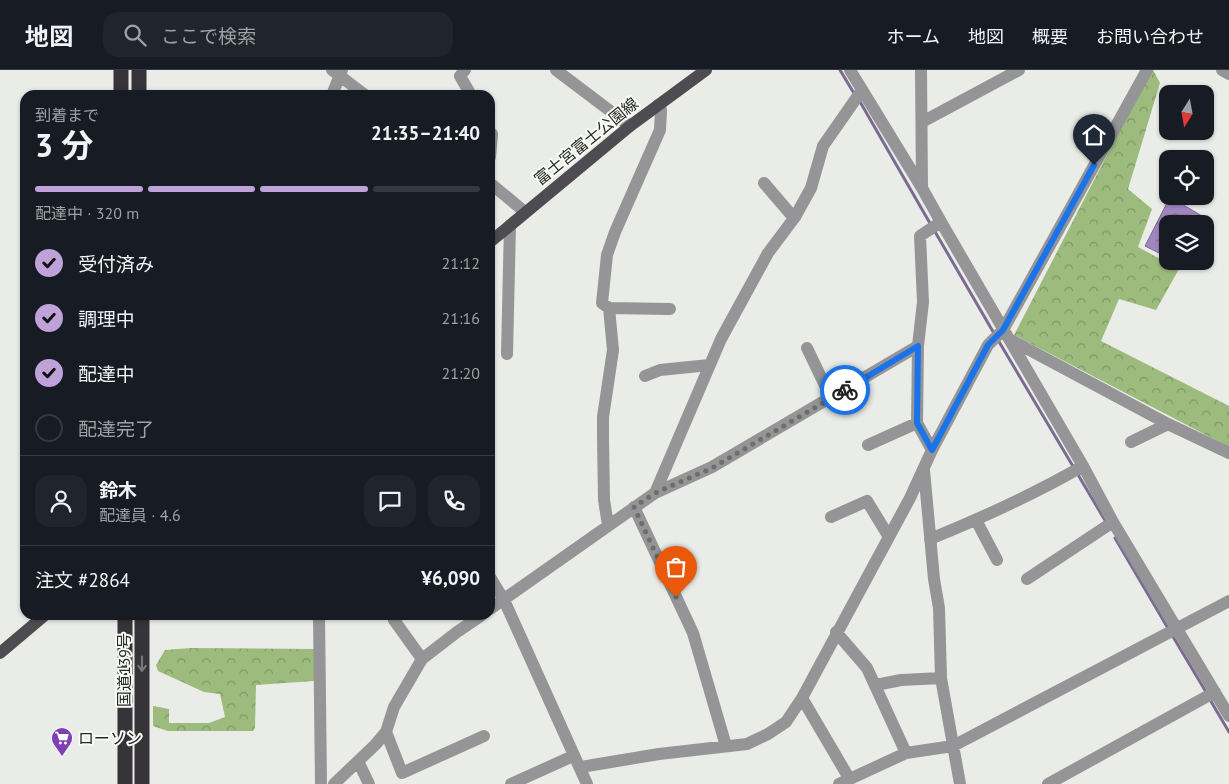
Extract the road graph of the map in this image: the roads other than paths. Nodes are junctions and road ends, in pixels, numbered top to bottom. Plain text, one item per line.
1 (121, 70) edge
2 (139, 70) edge
3 (465, 70) edge
4 (556, 70) edge
5 (706, 70) edge
6 (850, 70) edge
7 (865, 70) edge
8 (921, 70) edge
9 (1147, 70) edge
10 (1222, 70) edge
11 (1016, 71) edge
12 (338, 72) edge
13 (1229, 74) edge
14 (121, 90) edge
15 (139, 90) edge
16 (333, 90) edge
17 (359, 90) edge
18 (468, 90) edge
19 (858, 92) junction
20 (658, 105) junction
21 (922, 122) junction
22 (630, 126) junction
23 (764, 183) dead end
24 (495, 187) edge
25 (922, 188) junction
26 (526, 212) junction
27 (794, 218) junction
28 (510, 225) junction
29 (935, 226) junction
30 (495, 238) edge
31 (609, 308) junction
32 (670, 309) dead end
33 (1001, 335) junction
34 (918, 346) junction
35 (808, 348) dead end
36 (507, 354) dead end
37 (709, 365) junction
38 (645, 376) dead end
39 (831, 398) junction
40 (917, 423) junction
41 (1168, 424) junction
42 (1131, 442) dead end
43 (868, 445) dead end
44 (932, 450) junction
45 (1229, 453) edge
46 (923, 468) junction
47 (1078, 468) junction
48 (655, 493) junction
49 (634, 507) junction
50 (831, 517) dead end
51 (976, 520) junction
52 (1110, 524) junction
53 (608, 526) junction
54 (889, 536) junction
55 (930, 539) junction
56 (997, 560) dead end
57 (1027, 579) dead end
58 (495, 585) edge
59 (504, 600) junction
60 (1229, 601) edge
61 (495, 606) edge
62 (39, 620) edge
63 (126, 620) edge
64 (142, 620) edge
65 (319, 620) edge
66 (394, 620) edge
67 (475, 620) edge
68 (1173, 631) junction
69 (836, 632) junction
70 (0, 653) edge
71 (422, 659) junction
72 (941, 678) junction
73 (876, 685) junction
74 (1210, 694) junction
75 (802, 698) junction
76 (1227, 710) edge
77 (386, 732) junction
78 (484, 736) dead end
79 (726, 746) junction
80 (954, 746) junction
81 (906, 753) junction
82 (574, 756) junction
83 (358, 761) junction
84 (581, 767) junction
85 (404, 778) edge
86 (844, 781) edge
87 (125, 784) edge
88 (142, 784) edge
89 (321, 784) edge
90 (334, 784) edge
91 (368, 784) edge
92 (510, 784) edge
93 (587, 784) edge
94 (960, 784) edge
95 (1048, 784) edge

1 - 14 highway
2 - 15 highway
3 - 18 street
4 - 22 street
5 - 20 main road, 富士宮富士公園線
6 - 19 street
7 - 19 street
8 - 21 street
9 - 33 street
10 - 13 street
11 - 21 street
12 - 16 street
12 - 17 street
19 - 25 street
19 - 27 street
20 - 22 main road, 富士宮富士公園線
20 - 31 street
21 - 25 street
22 - 26 main road, 富士宮富士公園線
23 - 27 street
24 - 26 street
25 - 29 street
26 - 28 main road, 富士宮富士公園線
27 - 37 street
28 - 30 main road, 富士宮富士公園線
28 - 36 street
29 - 33 street
29 - 34 street
31 - 32 street
31 - 53 street
33 - 41 street
33 - 44 street
33 - 47 street
34 - 39 street
34 - 40 street
35 - 39 street
37 - 38 street
37 - 48 street
39 - 48 street
40 - 43 street
40 - 44 street
41 - 42 street
41 - 45 street
44 - 46 street
46 - 54 street
46 - 55 street
47 - 51 street
47 - 52 street
48 - 49 street
49 - 53 street
49 - 79 street
50 - 54 street
51 - 55 street
51 - 56 street
52 - 57 street
52 - 68 street
53 - 59 street
54 - 69 street
55 - 72 street
58 - 59 street
59 - 61 street
59 - 82 street
60 - 68 street
62 - 70 main road
63 - 87 highway, 国道139号
64 -> 88 highway, 国道139号
65 - 89 street
66 - 71 street
67 - 71 street
68 - 74 street
68 - 80 street
69 - 73 street
69 - 75 street
71 - 77 street
72 - 73 street
72 - 80 street
73 - 81 street
74 - 76 street
74 - 95 street
75 - 79 street
75 - 86 street
77 - 83 street
77 - 85 street
78 - 85 street
79 - 84 street
80 - 81 street
80 - 94 street
81 - 86 street
82 - 84 street
82 - 92 street
83 - 90 street
83 - 91 street
84 - 93 street

